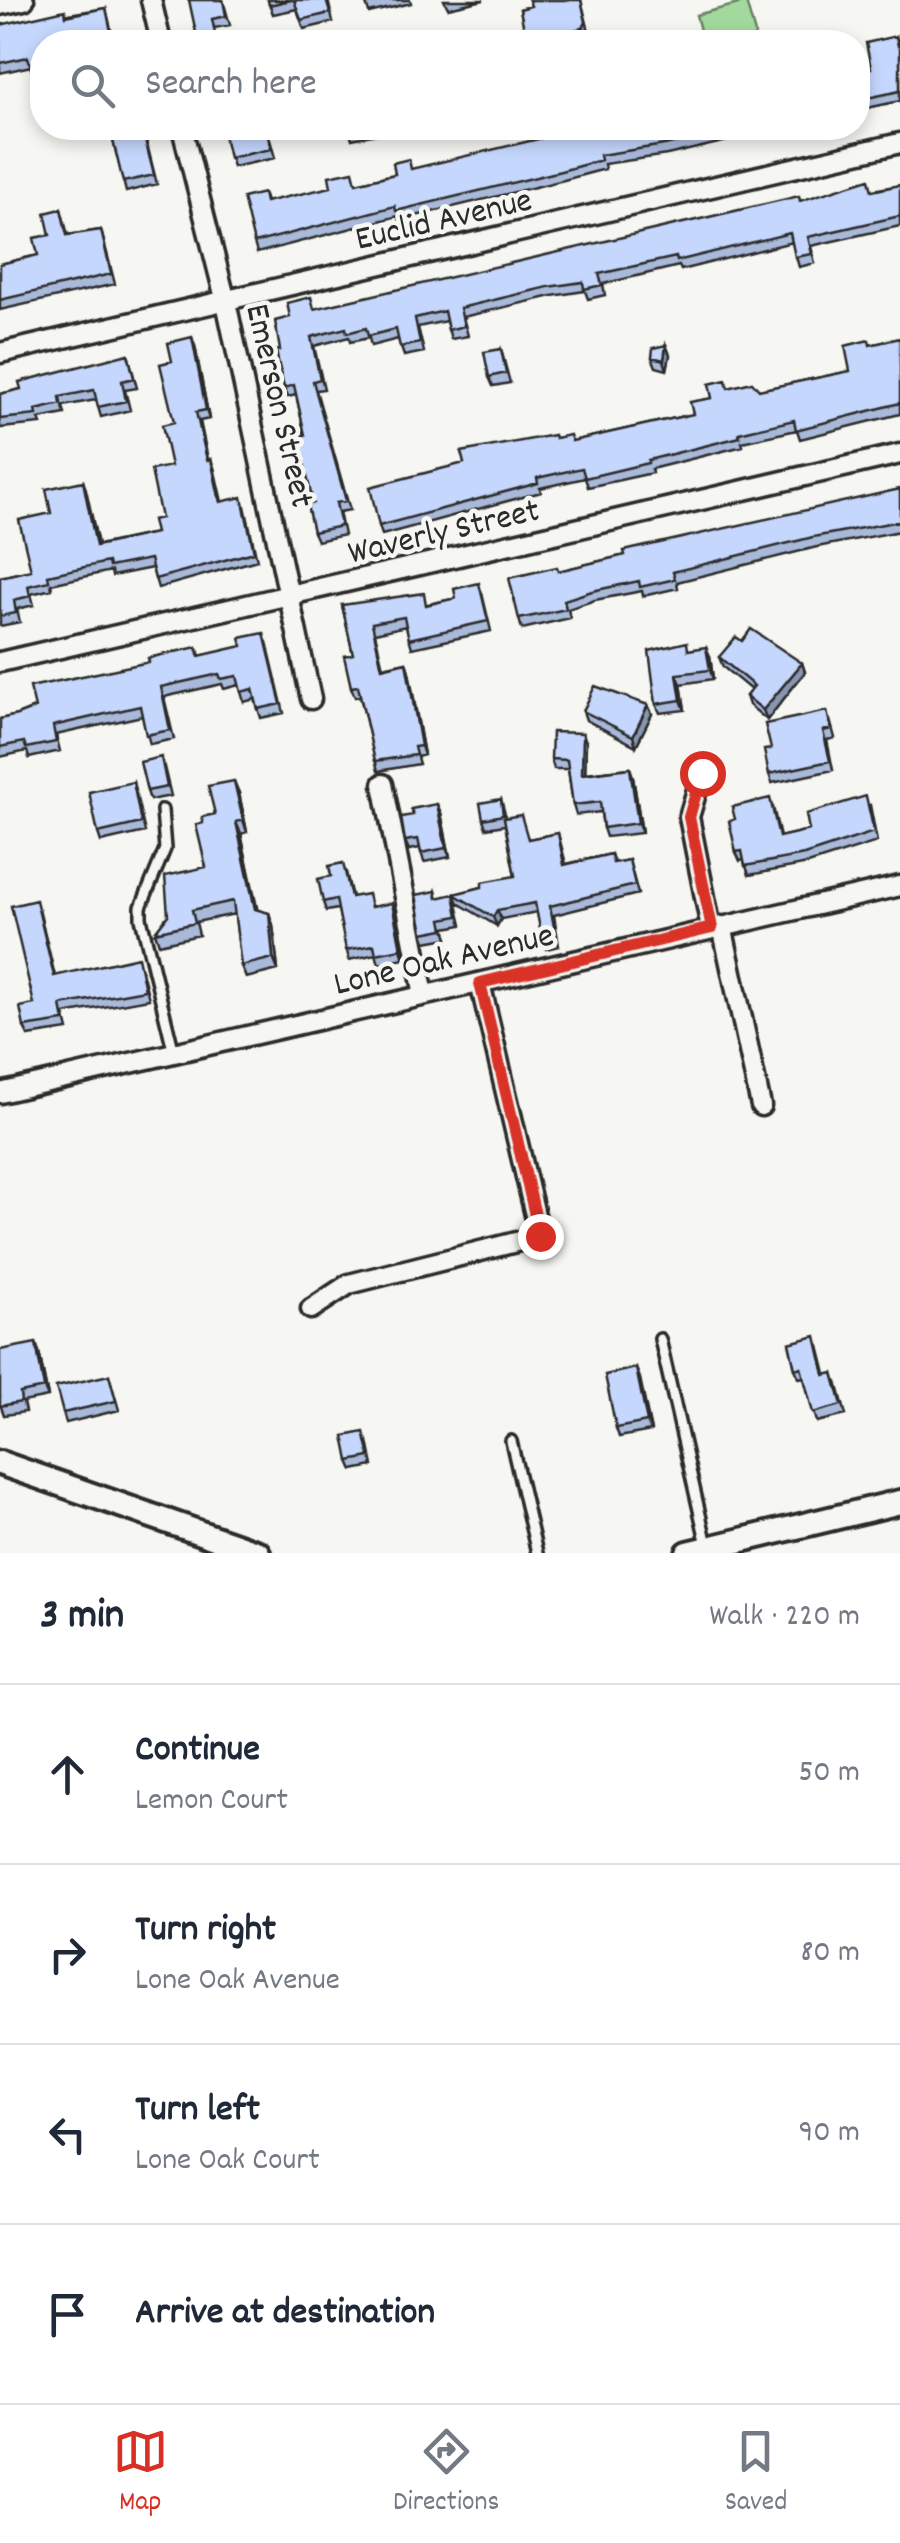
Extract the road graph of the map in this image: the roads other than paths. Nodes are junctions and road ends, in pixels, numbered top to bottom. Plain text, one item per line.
1 (24, 0) edge
2 (151, 0) edge
3 (0, 5) edge
4 (158, 30) edge
5 (185, 140) edge
6 (900, 143) edge
7 (226, 302) junction
8 (0, 353) edge
9 (900, 454) edge
10 (291, 598) junction
11 (0, 662) edge
12 (311, 699) dead end
13 (702, 773) dead end
14 (382, 784) dead end
15 (162, 810) dead end
16 (900, 886) edge
17 (717, 927) junction
18 (480, 983) junction
19 (424, 995) junction
20 (174, 1053) junction
21 (0, 1093) edge
22 (761, 1106) dead end
23 (312, 1309) dead end
24 (660, 1339) dead end
25 (511, 1441) dead end
26 (0, 1462) edge
27 (900, 1502) edge
28 (694, 1552) edge
29 (258, 1553) edge
30 (537, 1553) edge

1 - 3 street
2 - 4 street
5 - 7 street, Emerson Street
6 - 7 street, Euclid Avenue
7 - 8 street, Euclid Avenue
7 - 10 street, Emerson Street
9 - 10 street, Waverly Street
10 - 11 street, Waverly Street
10 - 12 street, Emerson Street
13 - 17 street
14 - 19 street
15 - 20 lane
16 - 17 street, Lone Oak Avenue
17 - 18 street, Lone Oak Avenue
17 - 22 street
18 - 19 street, Lone Oak Avenue
18 - 23 street
19 - 20 street, Lone Oak Avenue
20 - 21 street, Lone Oak Avenue
24 - 28 lane
25 - 30 lane
26 - 29 street
27 - 28 street

